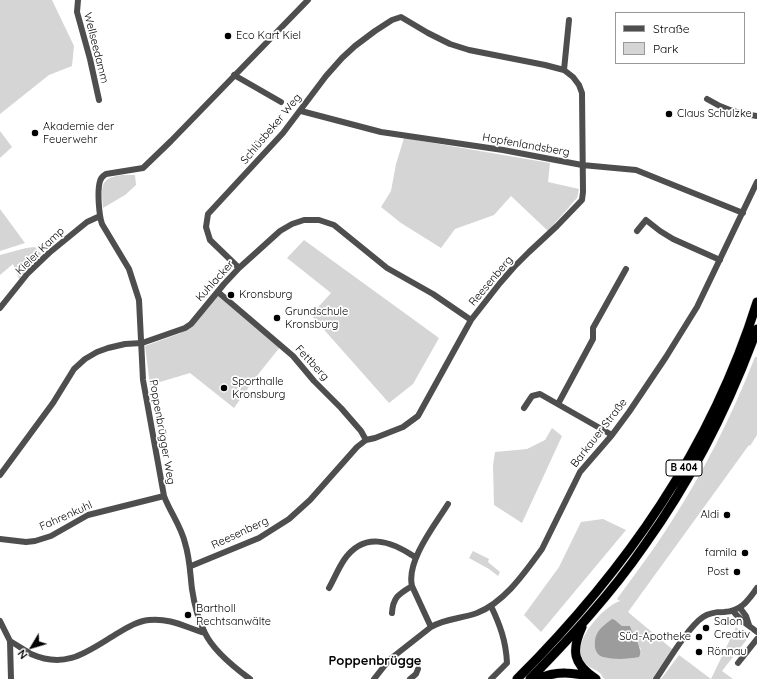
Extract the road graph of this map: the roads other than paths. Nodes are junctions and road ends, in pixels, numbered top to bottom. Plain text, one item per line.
1 (78, 0) edge
2 (308, 0) edge
3 (401, 17) joint
4 (569, 20) dead end
5 (564, 70) junction
6 (234, 76) junction
7 (707, 98) dead end
8 (99, 100) dead end
9 (281, 102) dead end
10 (301, 111) junction
11 (757, 116) edge
12 (582, 165) junction
13 (757, 182) edge
14 (743, 213) junction
15 (100, 216) junction
16 (637, 231) dead end
17 (720, 260) junction
18 (239, 268) junction
19 (626, 269) dead end
20 (218, 292) junction
21 (757, 302) edge
22 (0, 308) edge
23 (471, 320) junction
24 (757, 329) edge
25 (142, 343) junction
26 (558, 404) junction
27 (524, 408) dead end
28 (612, 435) junction
29 (366, 440) junction
30 (0, 474) edge
31 (164, 496) junction
32 (448, 504) dead end
33 (0, 540) edge
34 (415, 557) junction
35 (191, 566) junction
36 (412, 586) junction
37 (329, 588) dead end
38 (757, 588) edge
39 (491, 606) junction
40 (740, 608) junction
41 (733, 611) junction
42 (392, 613) dead end
43 (585, 620) junction
44 (0, 621) edge
45 (749, 625) junction
46 (431, 627) junction
47 (757, 632) edge
48 (205, 633) junction
49 (757, 639) edge
50 (10, 641) junction
51 (738, 663) dead end
52 (418, 669) dead end
53 (595, 678) edge
54 (11, 679) edge
55 (250, 679) edge
56 (374, 679) edge
57 (410, 679) edge
58 (491, 679) edge
59 (517, 679) edge
60 (530, 679) edge
61 (540, 679) edge
62 (656, 679) edge

1 - 8 street, Wellseedamm
2 - 6 street
3 - 5 street, Reesenberg
3 - 10 street, Schlüsbeker Weg
4 - 5 street
5 - 12 street, Reesenberg
6 - 9 street
6 - 15 street, Poppenbrügger Weg
7 - 11 street
10 - 12 street, Hopfenlandsberg
10 - 18 street, Schlüsbeker Weg
12 - 14 street, Hopfenlandsberg
12 - 23 street, Reesenberg
13 - 14 street, Barkauer Straße
14 - 17 street, Barkauer Straße
15 - 22 street, Kieler Kamp
15 - 25 street, Poppenbrügger Weg
16 - 17 street
17 - 28 street, Barkauer Straße
18 - 20 street, Kuhlacker
18 - 23 street, Kuhlacker
19 - 26 street
20 - 25 street, Kuhlacker
20 - 29 street, Fettberg
21 - 59 highway, B 404
23 - 29 street, Reesenberg
24 - 43 highway, B 404
25 - 30 street, Kuhlacker
25 - 31 street, Poppenbrügger Weg
26 - 27 street
26 - 28 street
28 - 39 street, Barkauer Straße
29 - 35 street, Reesenberg
31 - 33 street, Fahrenkuhl
31 - 35 street, Poppenbrügger Weg
32 - 34 street
34 - 36 street
34 - 37 street
35 - 48 street, Poppenbrügger Weg
36 - 42 street
36 - 46 street
38 - 40 street
39 - 46 street, Barkauer Straße
39 - 58 street
40 - 41 street
40 - 45 street
41 - 45 street
41 - 62 street
43 - 53 highway
43 - 60 highway, B 404
44 - 50 street
45 - 47 street
46 - 56 street, Barkauer Straße
48 - 50 street
48 - 55 street, Poppenbrügger Weg
49 - 51 street
50 - 54 street
52 - 57 street
53 - 61 highway

